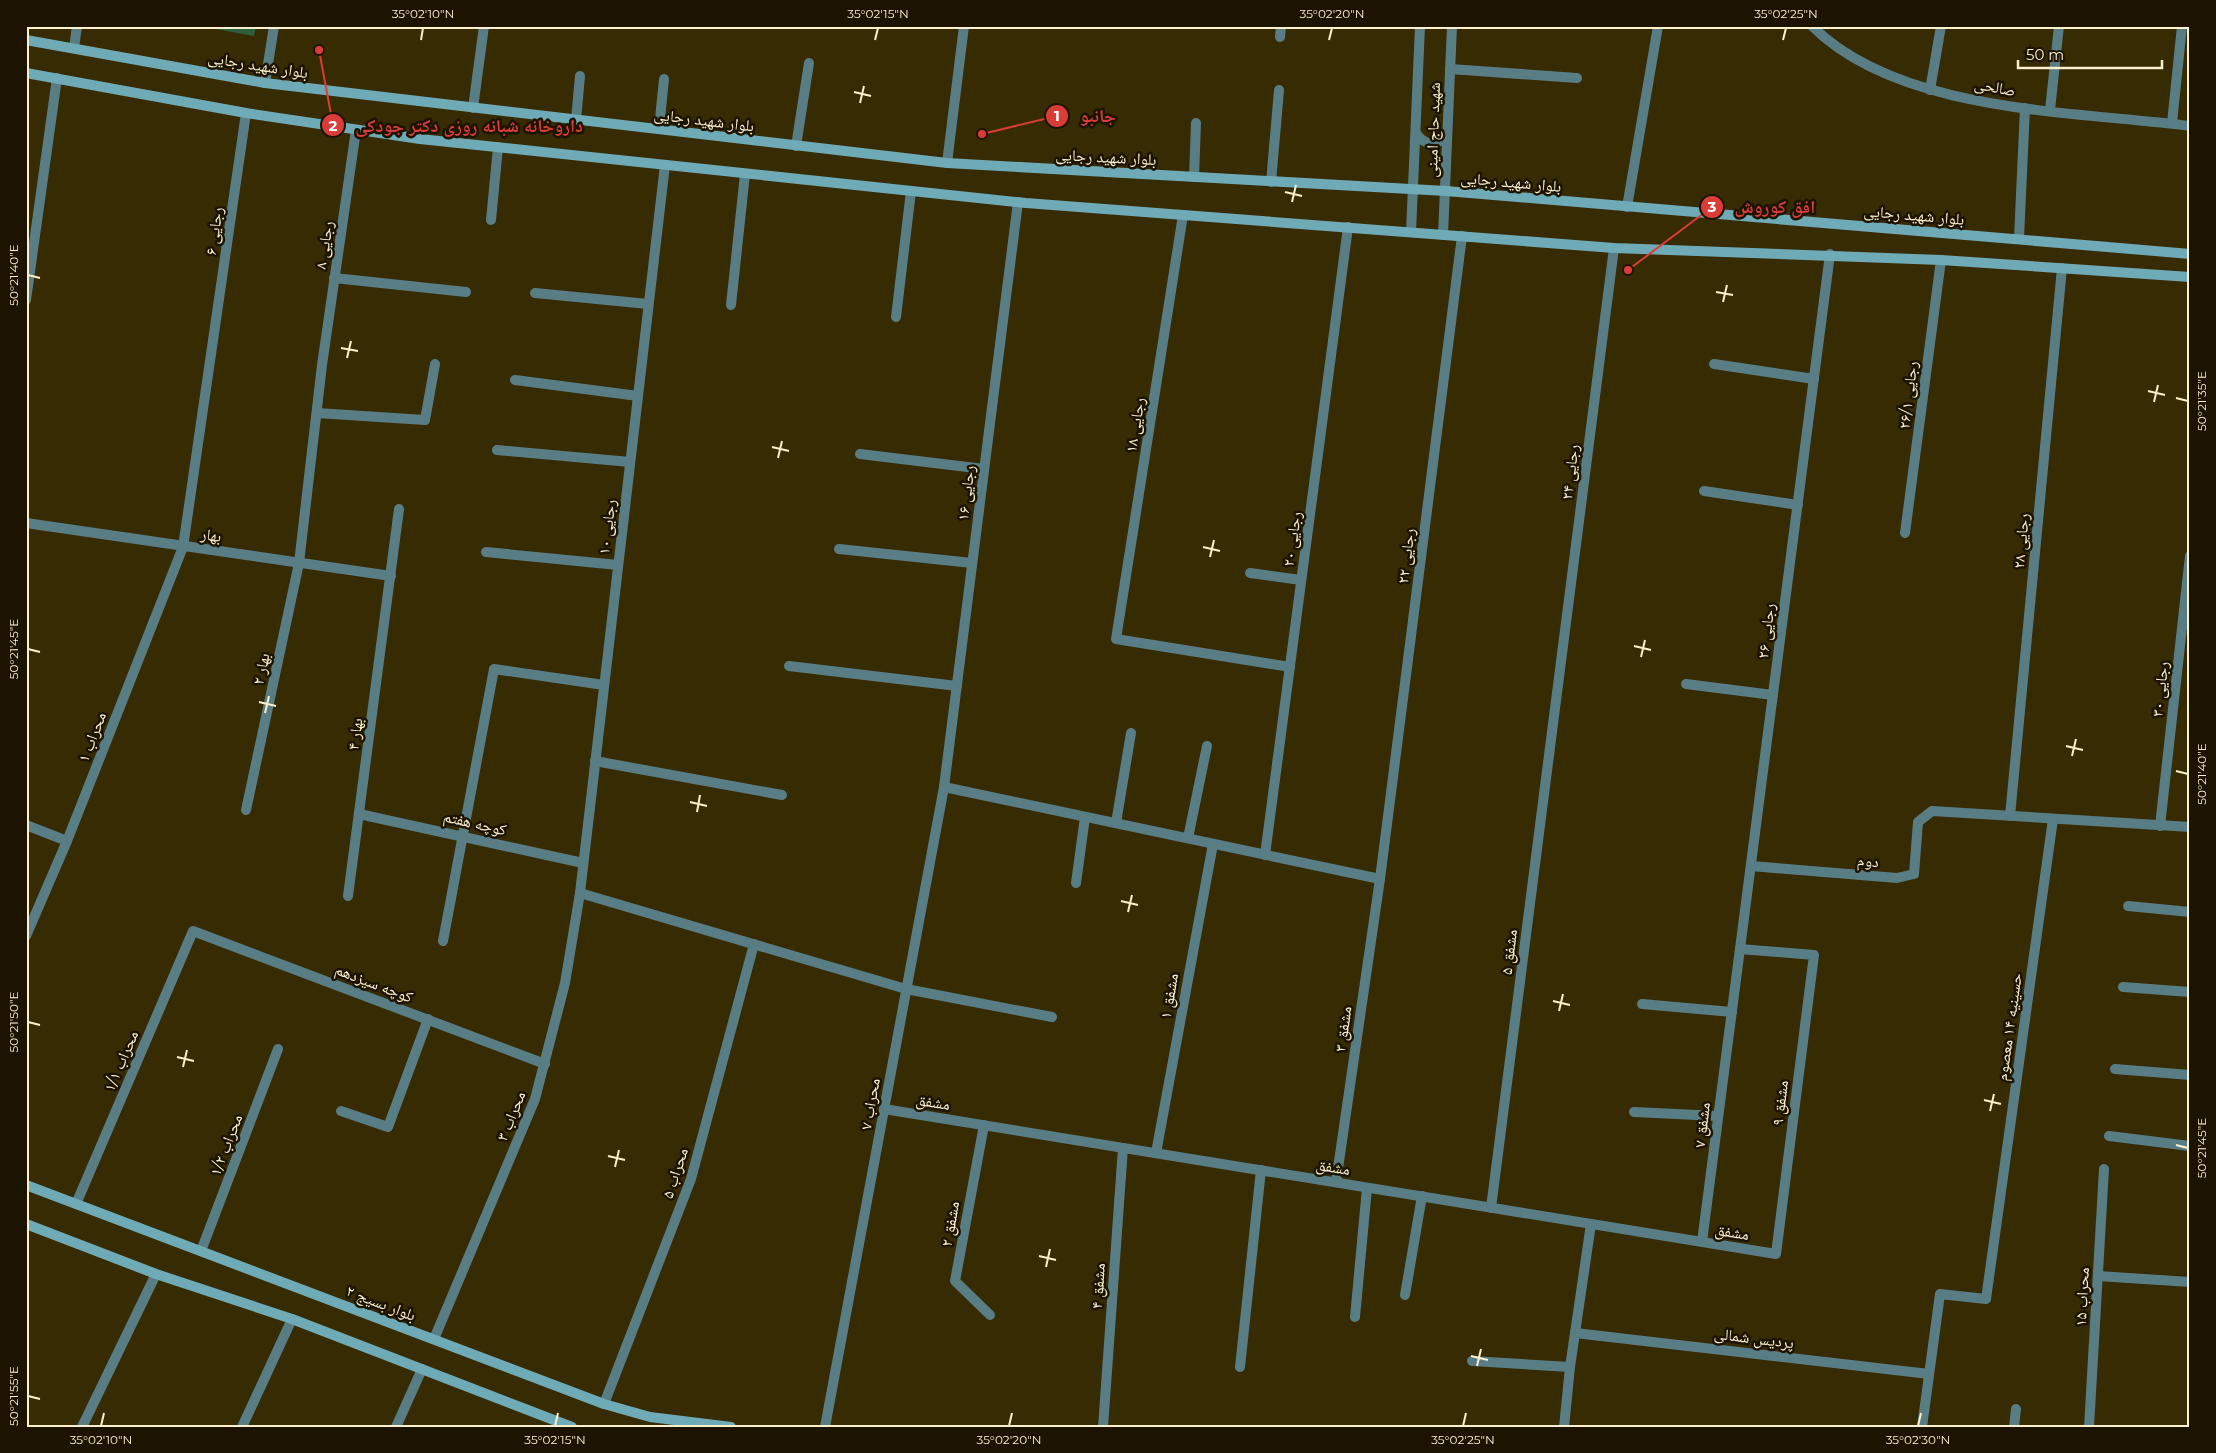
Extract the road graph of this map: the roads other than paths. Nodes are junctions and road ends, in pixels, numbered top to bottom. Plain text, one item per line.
1 (77, 26) edge
2 (274, 26) edge
3 (484, 26) edge
4 (964, 26) edge
5 (1420, 26) edge
6 (1452, 26) edge
7 (1658, 26) edge
8 (1812, 26) edge
9 (1940, 26) edge
10 (2058, 26) edge
11 (2182, 26) edge
12 (1823, 31) edge
13 (26, 40) edge
14 (74, 48) junction
15 (809, 63) dead end
16 (1450, 69) junction
17 (26, 73) edge
18 (580, 76) dead end
19 (56, 78) junction
20 (1577, 78) dead end
21 (664, 79) dead end
22 (265, 83) junction
23 (1279, 90) dead end
24 (1930, 90) junction
25 (473, 108) junction
26 (2025, 108) junction
27 (2050, 110) junction
28 (246, 113) junction
29 (576, 120) junction
30 (1196, 122) dead end
31 (2172, 123) junction
32 (2190, 126) edge
33 (659, 129) junction
34 (356, 130) junction
35 (1416, 133) junction
36 (1448, 135) junction
37 (796, 146) junction
38 (498, 147) junction
39 (947, 163) junction
40 (665, 165) junction
41 (745, 174) junction
42 (1194, 177) junction
43 (1271, 182) junction
44 (1413, 190) junction
45 (911, 191) junction
46 (1446, 191) junction
47 (1018, 202) junction
48 (1626, 207) junction
49 (1183, 215) junction
50 (491, 220) dead end
51 (1348, 227) junction
52 (1411, 232) junction
53 (1444, 235) junction
54 (1462, 236) junction
55 (2019, 238) junction
56 (1614, 248) junction
57 (1830, 254) junction
58 (2190, 254) edge
59 (1941, 260) junction
60 (2062, 268) junction
61 (2190, 277) edge
62 (334, 278) junction
63 (466, 292) dead end
64 (534, 293) dead end
65 (26, 300) edge
66 (648, 304) junction
67 (730, 305) dead end
68 (896, 317) dead end
69 (435, 364) dead end
70 (1714, 364) dead end
71 (1814, 379) junction
72 (515, 380) dead end
73 (638, 396) junction
74 (317, 413) junction
75 (497, 450) dead end
76 (860, 454) dead end
77 (630, 462) junction
78 (984, 469) junction
79 (1704, 491) dead end
80 (1798, 505) junction
81 (399, 509) dead end
82 (26, 523) edge
83 (1905, 533) dead end
84 (183, 546) junction
85 (839, 549) dead end
86 (486, 552) dead end
87 (2190, 556) edge
88 (299, 563) junction
89 (972, 564) junction
90 (618, 565) junction
91 (1250, 573) dead end
92 (391, 576) junction
93 (1301, 580) junction
94 (789, 666) dead end
95 (1290, 667) junction
96 (604, 684) junction
97 (1686, 684) dead end
98 (957, 686) junction
99 (1773, 695) junction
100 (1556, 700) joint
101 (1130, 733) dead end
102 (1207, 746) dead end
103 (595, 761) junction
104 (944, 787) junction
105 (782, 795) dead end
106 (246, 810) dead end
107 (359, 814) junction
108 (1085, 816) junction
109 (2010, 816) junction
110 (2053, 819) junction
111 (1116, 823) junction
112 (26, 825) edge
113 (2160, 826) junction
114 (2190, 827) edge
115 (464, 836) junction
116 (1188, 838) junction
117 (68, 841) junction
118 (1212, 844) junction
119 (1265, 855) junction
120 (583, 863) junction
121 (1751, 866) junction
122 (1380, 879) junction
123 (1076, 883) dead end
124 (580, 893) junction
125 (348, 896) dead end
126 (2128, 906) dead end
127 (2190, 912) edge
128 (193, 931) joint
129 (26, 936) edge
130 (443, 941) dead end
131 (754, 944) junction
132 (1740, 949) junction
133 (2124, 987) dead end
134 (906, 989) junction
135 (2190, 992) edge
136 (1642, 1004) dead end
137 (1732, 1012) junction
138 (1052, 1017) dead end
139 (428, 1019) junction
140 (278, 1049) dead end
141 (545, 1064) junction
142 (2115, 1069) dead end
143 (2190, 1075) edge
144 (884, 1109) junction
145 (342, 1111) dead end
146 (1634, 1112) dead end
147 (1718, 1116) junction
148 (984, 1125) junction
149 (2109, 1136) dead end
150 (2190, 1146) edge
151 (1123, 1148) junction
152 (1156, 1153) junction
153 (2104, 1169) dead end
154 (1261, 1170) junction
155 (1336, 1182) junction
156 (26, 1185) edge
157 (1367, 1188) junction
158 (1422, 1196) junction
159 (76, 1204) junction
160 (1491, 1208) junction
161 (26, 1224) edge
162 (1591, 1224) junction
163 (1702, 1242) junction
164 (202, 1251) junction
165 (1776, 1254) joint
166 (156, 1274) junction
167 (2098, 1276) junction
168 (2190, 1282) edge
169 (1406, 1295) dead end
170 (990, 1315) dead end
171 (1355, 1317) dead end
172 (292, 1319) junction
173 (1576, 1333) junction
174 (434, 1339) junction
175 (1472, 1361) dead end
176 (1240, 1366) dead end
177 (1570, 1367) junction
178 (422, 1369) junction
179 (1930, 1374) junction
180 (604, 1404) junction
181 (2016, 1409) dead end
182 (649, 1422) edge
183 (546, 1423) edge
184 (82, 1427) edge
185 (242, 1427) edge
186 (396, 1427) edge
187 (572, 1427) edge
188 (731, 1427) edge
189 (825, 1427) edge
190 (1103, 1427) edge
191 (1564, 1427) edge
192 (1922, 1427) edge
193 (2014, 1427) edge
194 (2089, 1427) edge

1 - 14 street
2 - 22 street
3 - 25 street
4 - 39 street
5 - 35 street, شهید حاج امینی
6 - 16 street, شهید حاج امینی
7 - 48 street
8 - 12 street, صالحی
9 - 24 street
10 - 27 street
11 - 31 street
12 - 24 street, صالحی
13 - 14 main road, بلوار شهید رجایی
14 - 22 main road, بلوار شهید رجایی
15 - 37 street
16 - 20 street
16 - 36 street, شهید حاج امینی
17 - 19 main road
18 - 29 street
19 - 28 main road
19 - 65 street
21 - 33 street
22 - 25 main road, بلوار شهید رجایی
23 - 43 street
24 - 26 street, صالحی
25 - 29 main road, بلوار شهید رجایی
26 - 27 street, صالحی
26 - 55 street
27 - 31 street, صالحی
28 - 34 main road
28 - 84 street, رجایی ۶
29 - 33 main road, بلوار شهید رجایی
30 - 42 street
31 - 32 street, صالحی
33 - 37 main road, بلوار شهید رجایی
34 - 38 main road
34 - 62 street, رجایی ۸
35 - 36 street
35 - 44 street, شهید حاج امینی
36 - 46 street, شهید حاج امینی
37 - 39 main road, بلوار شهید رجایی
38 - 40 main road
38 - 50 street
39 - 42 main road, بلوار شهید رجایی
40 - 41 main road
40 - 66 street, رجایی ۱۰
41 - 45 main road
41 - 67 street
42 - 43 main road, بلوار شهید رجایی
43 - 44 main road, بلوار شهید رجایی
44 - 46 main road, بلوار شهید رجایی
44 - 52 street, شهید حاج امینی
45 - 47 main road
45 - 68 street
46 - 48 main road, بلوار شهید رجایی
46 - 53 street, شهید حاج امینی
47 - 49 main road
47 - 78 street, رجایی ۱۶
48 - 55 main road, بلوار شهید رجایی
49 - 51 main road
49 - 95 street, رجایی ۱۸
51 - 52 main road
51 - 93 street, رجایی ۲۰
52 - 53 main road
53 - 54 main road
54 - 56 main road
54 - 122 street, رجایی ۲۲
55 - 58 main road, بلوار شهید رجایی
56 - 57 main road
56 - 100 street, رجایی ۲۴
57 - 59 main road
57 - 71 street, رجایی ۲۶
59 - 60 main road
59 - 83 street, رجایی ۲۶/۱
60 - 61 main road
60 - 109 street, رجایی ۲۸
62 - 63 street
62 - 74 street, رجایی ۸
64 - 66 street
66 - 73 street, رجایی ۱۰
69 - 74 street
70 - 71 street
71 - 80 street, رجایی ۲۶
72 - 73 street
73 - 77 street, رجایی ۱۰
74 - 88 street, بهار ۲
75 - 77 street
76 - 78 street
77 - 90 street, رجایی ۱۰
78 - 89 street, رجایی ۱۶
79 - 80 street
80 - 99 street, رجایی ۲۶
81 - 92 street, بهار ۴
82 - 84 street, بهار
84 - 88 street, بهار
84 - 117 street, محراب ۱
85 - 89 street
86 - 90 street
87 - 113 street, رجایی ۳۰
88 - 92 street, بهار
88 - 106 street, بهار ۲
89 - 98 street, رجایی ۱۶
90 - 96 street, رجایی ۱۰
91 - 93 street
92 - 107 street, بهار ۴
93 - 95 street, رجایی ۲۰
94 - 98 street
95 - 119 street, رجایی ۲۰
96 - 103 street, رجایی ۱۰
96 - 115 street
97 - 99 street
98 - 104 street, رجایی ۱۶
99 - 121 street, رجایی ۲۶
100 - 160 street, مشفق ۵
101 - 111 street
102 - 116 street
103 - 105 street
103 - 120 street, رجایی ۱۰
104 - 108 street
104 - 134 street, محراب ۷
107 - 115 street, کوچه هفتم
107 - 125 street, بهار ۴
108 - 111 street
108 - 123 street
109 - 110 street
109 - 121 street, دوم
110 - 113 street
110 - 179 street, حسینیه ۱۴ معصوم
111 - 116 street
112 - 117 street
113 - 114 street
115 - 120 street, کوچه هفتم
115 - 130 street
116 - 118 street
117 - 129 street, محراب ۱
118 - 119 street
118 - 152 street, مشفق ۱
119 - 122 street
120 - 124 street, رجایی ۱۰
121 - 132 street, رجایی ۲۶
122 - 155 street, مشفق ۳
124 - 131 street
124 - 141 street, محراب ۳
126 - 127 street
128 - 139 street, کوچه سیزدهم
128 - 159 street, محراب ۱/۱
131 - 134 street
131 - 180 street, محراب ۵
132 - 137 street, رجایی ۲۶
132 - 165 street, مشفق ۹
133 - 135 street
134 - 138 street
134 - 144 street, محراب ۷
136 - 137 street
137 - 147 street, مشفق ۷
139 - 141 street, کوچه سیزدهم
139 - 145 street
140 - 164 street, محراب ۱/۲
141 - 174 street, محراب ۳
142 - 143 street
144 - 148 street, مشفق
144 - 189 street, محراب ۷
146 - 147 street
147 - 163 street, مشفق ۷
148 - 151 street, مشفق
148 - 170 street, مشفق ۲
149 - 150 street
151 - 152 street, مشفق
151 - 190 street, مشفق ۴
152 - 154 street, مشفق
153 - 167 street, محراب ۱۵
154 - 155 street, مشفق
154 - 176 street
155 - 157 street, مشفق
156 - 159 main road, بلوار بسیج ۲
157 - 158 street, مشفق
157 - 171 street
158 - 160 street, مشفق
158 - 169 street
159 - 164 main road, بلوار بسیج ۲
160 - 162 street, مشفق
161 - 166 main road
162 - 163 street, مشفق
162 - 173 street
163 - 165 street, مشفق
164 - 174 main road, بلوار بسیج ۲
166 - 172 main road
166 - 184 street
167 - 168 street
167 - 194 street, محراب ۱۵
172 - 178 main road
172 - 185 street
173 - 177 street
173 - 179 street, پردیس شمالی
174 - 180 main road, بلوار بسیج ۲
175 - 177 street
177 - 191 street
178 - 183 main road
178 - 186 street
179 - 192 street
180 - 182 main road, بلوار بسیج ۲
181 - 193 street
182 - 188 main road, بلوار بسیج ۲
183 - 187 main road

